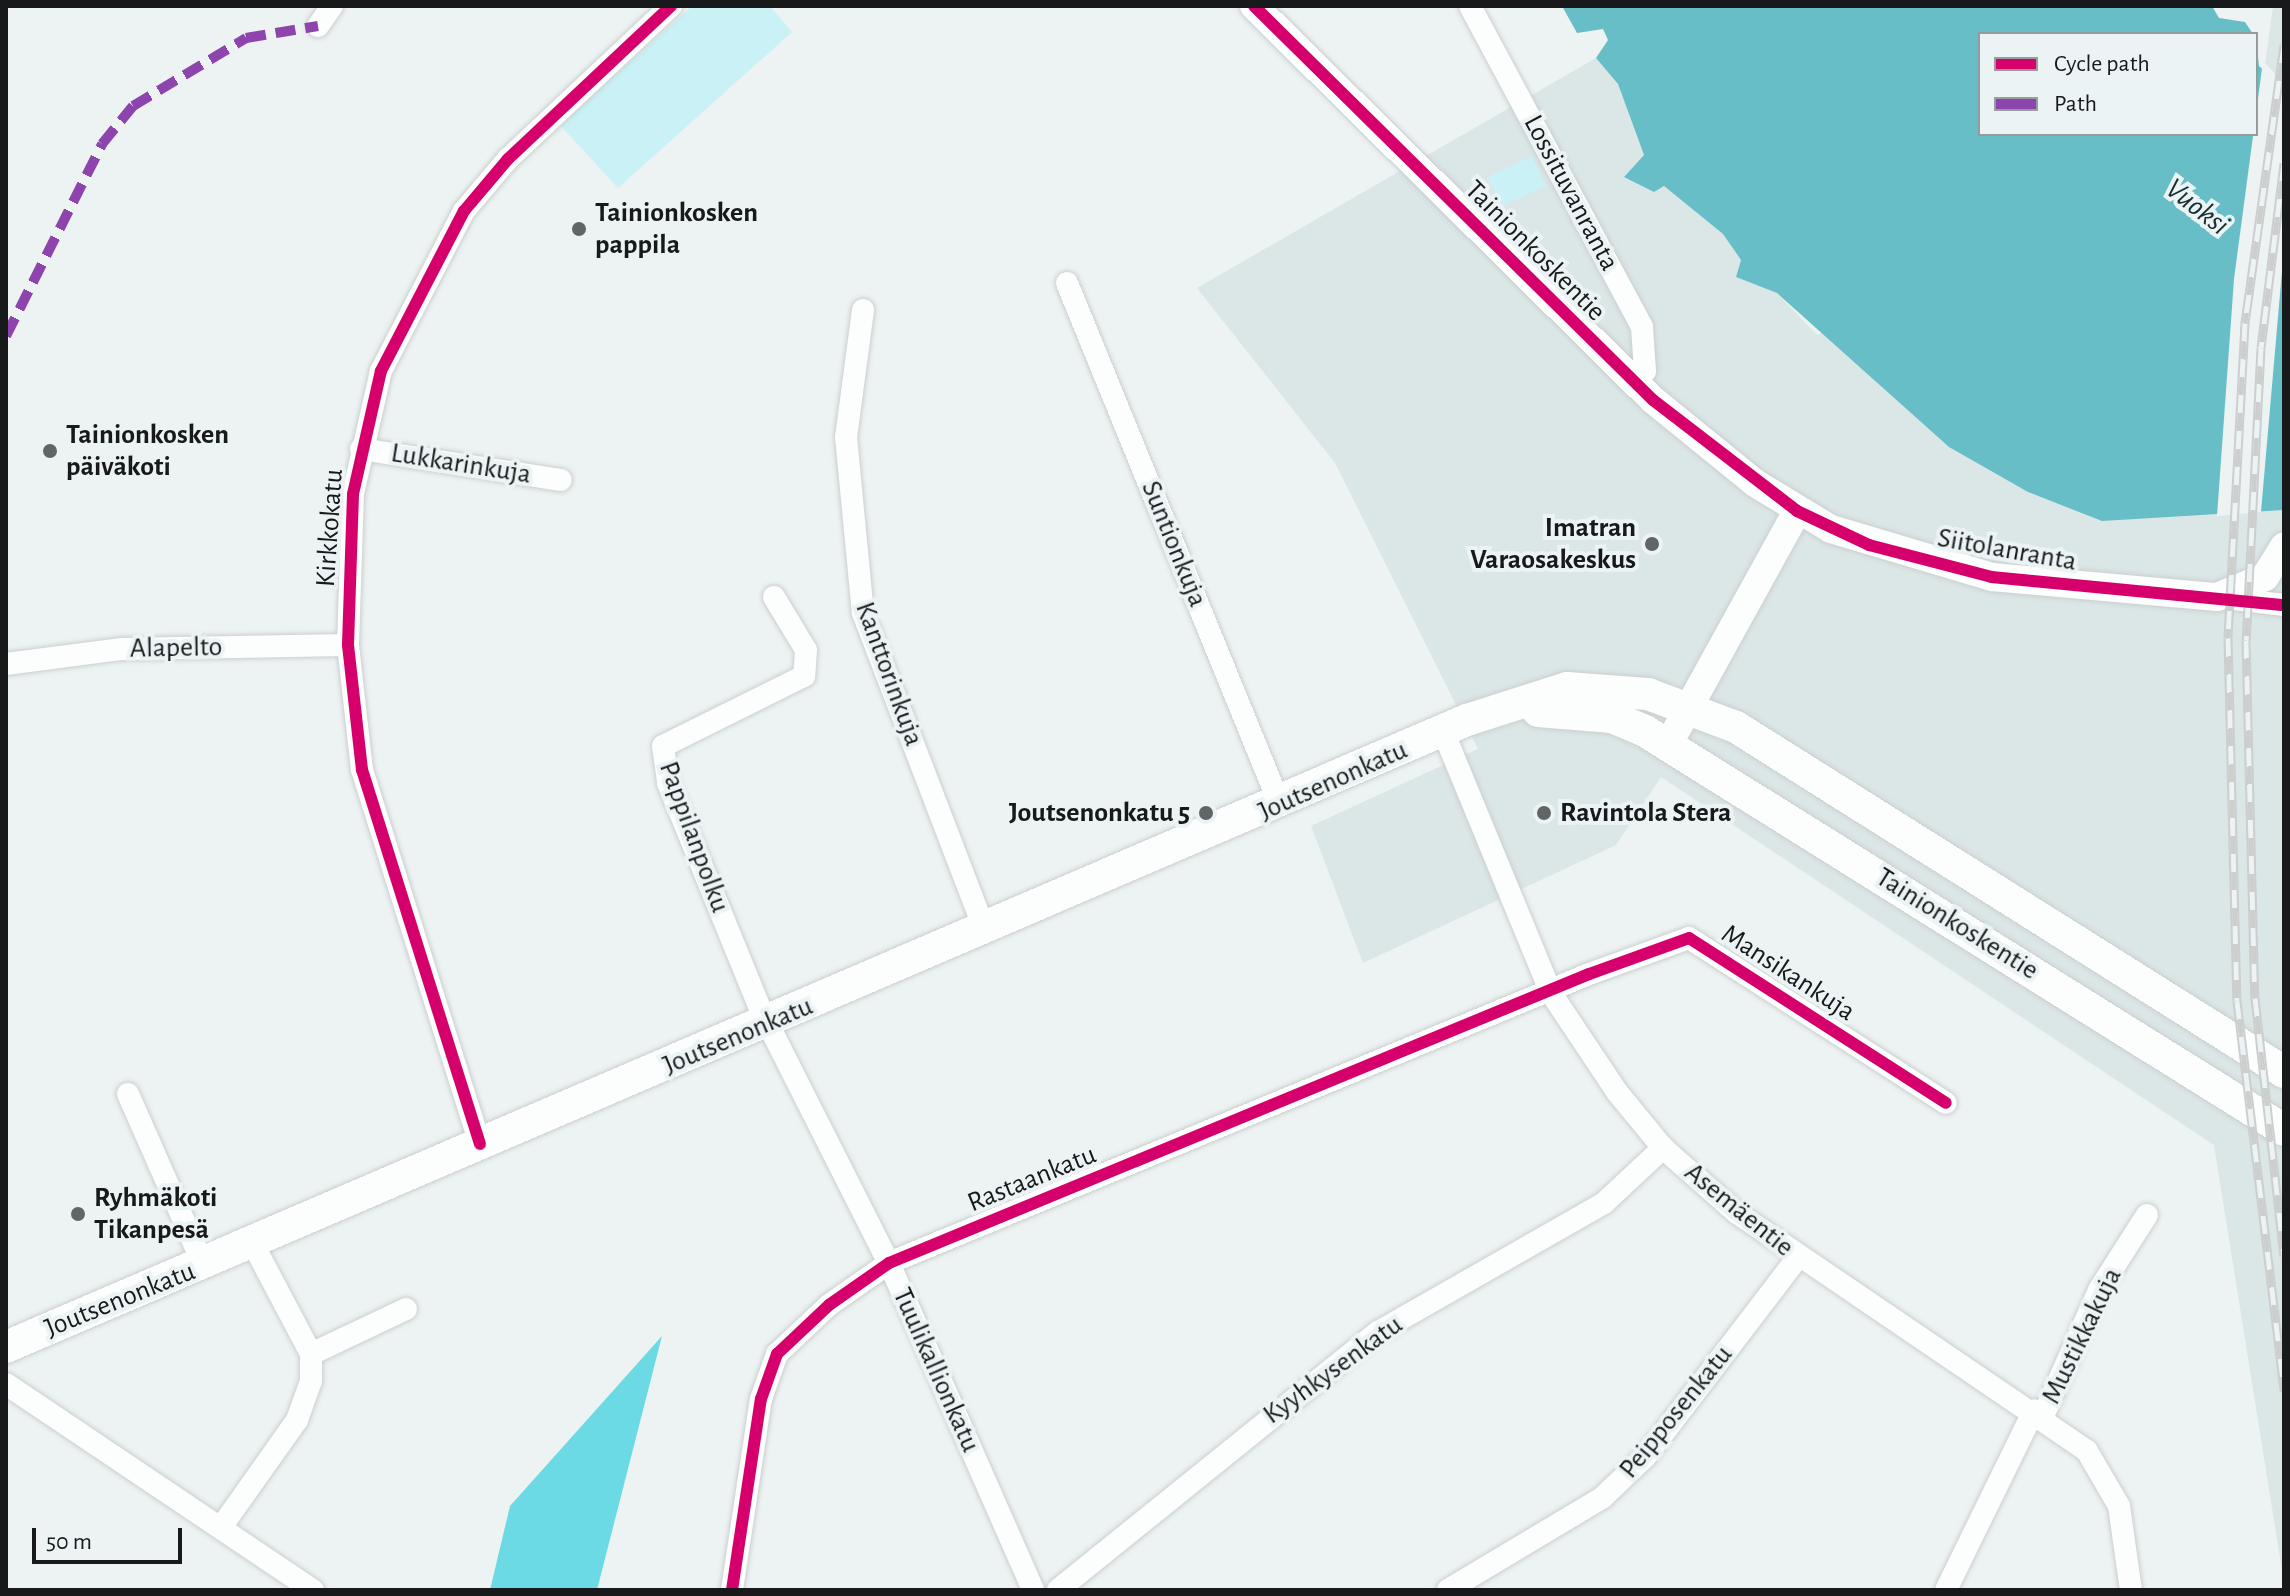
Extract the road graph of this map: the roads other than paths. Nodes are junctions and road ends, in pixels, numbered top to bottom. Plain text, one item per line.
1 (332, 6) edge
2 (671, 6) edge
3 (1254, 6) edge
4 (1470, 6) edge
5 (318, 26) dead end
6 (1067, 283) dead end
7 (863, 310) dead end
8 (1634, 383) junction
9 (361, 449) junction
10 (561, 480) dead end
11 (1797, 511) junction
12 (2284, 547) edge
13 (774, 597) dead end
14 (2217, 597) junction
15 (2284, 605) edge
16 (348, 645) junction
17 (6, 664) edge
18 (1689, 704) junction
19 (1455, 726) junction
20 (1668, 745) junction
21 (1280, 805) junction
22 (985, 931) junction
23 (1551, 993) junction
24 (769, 1024) junction
25 (2284, 1072) edge
26 (128, 1094) dead end
27 (1946, 1103) dead end
28 (2284, 1130) edge
29 (480, 1144) junction
30 (1663, 1148) junction
31 (2147, 1215) dead end
32 (253, 1244) junction
33 (1798, 1257) junction
34 (889, 1263) junction
35 (204, 1266) junction
36 (406, 1309) dead end
37 (6, 1347) edge
38 (311, 1354) junction
39 (6, 1384) edge
40 (2038, 1413) junction
41 (222, 1526) junction
42 (313, 1590) edge
43 (732, 1590) edge
44 (1033, 1590) edge
45 (1058, 1590) edge
46 (1448, 1590) edge
47 (1946, 1590) edge
48 (2131, 1590) edge

1 - 5 street
2 - 9 street, Kirkkokatu
3 - 8 street, Tainionkoskentie
4 - 8 street, Lossituvanranta
6 - 21 street, Suntionkuja
7 - 22 street, Kanttorinkuja
8 - 11 street, Tainionkoskentie
9 - 10 street, Lukkarinkuja
9 - 16 street, Kirkkokatu
11 - 14 street, Siitolanranta
11 - 18 street
12 - 14 street
13 - 24 street, Pappilanpolku
14 - 15 street
16 - 17 street, Alapelto
16 - 29 street, Kirkkokatu
18 - 19 main road, Joutsenonkatu
18 - 20 street
18 - 25 main road, Tainionkoskentie
19 - 20 main road, Joutsenonkatu
19 - 21 main road, Joutsenonkatu
19 - 23 street, Asemäentie
20 - 28 main road, Tainionkoskentie
21 - 22 main road, Joutsenonkatu
22 - 24 main road, Joutsenonkatu
23 - 27 street, Mansikankuja
23 - 30 street, Asemäentie
23 - 34 street, Rastaankatu
24 - 29 main road, Joutsenonkatu
24 - 34 street, Tuulikallionkatu
26 - 35 street
29 - 32 main road, Joutsenonkatu
30 - 33 street, Asemäentie
30 - 45 street, Kyyhkysenkatu
31 - 40 street, Mustikkakuja
32 - 35 main road, Joutsenonkatu
32 - 38 street
33 - 40 street, Asemäentie
33 - 46 street, Peipposenkatu
34 - 43 street, Rastaankatu
34 - 44 street, Tuulikallionkatu
35 - 37 main road, Joutsenonkatu
36 - 38 street
38 - 41 street
39 - 41 street
40 - 47 street, Mustikkakuja
40 - 48 street, Asemäentie
41 - 42 street

